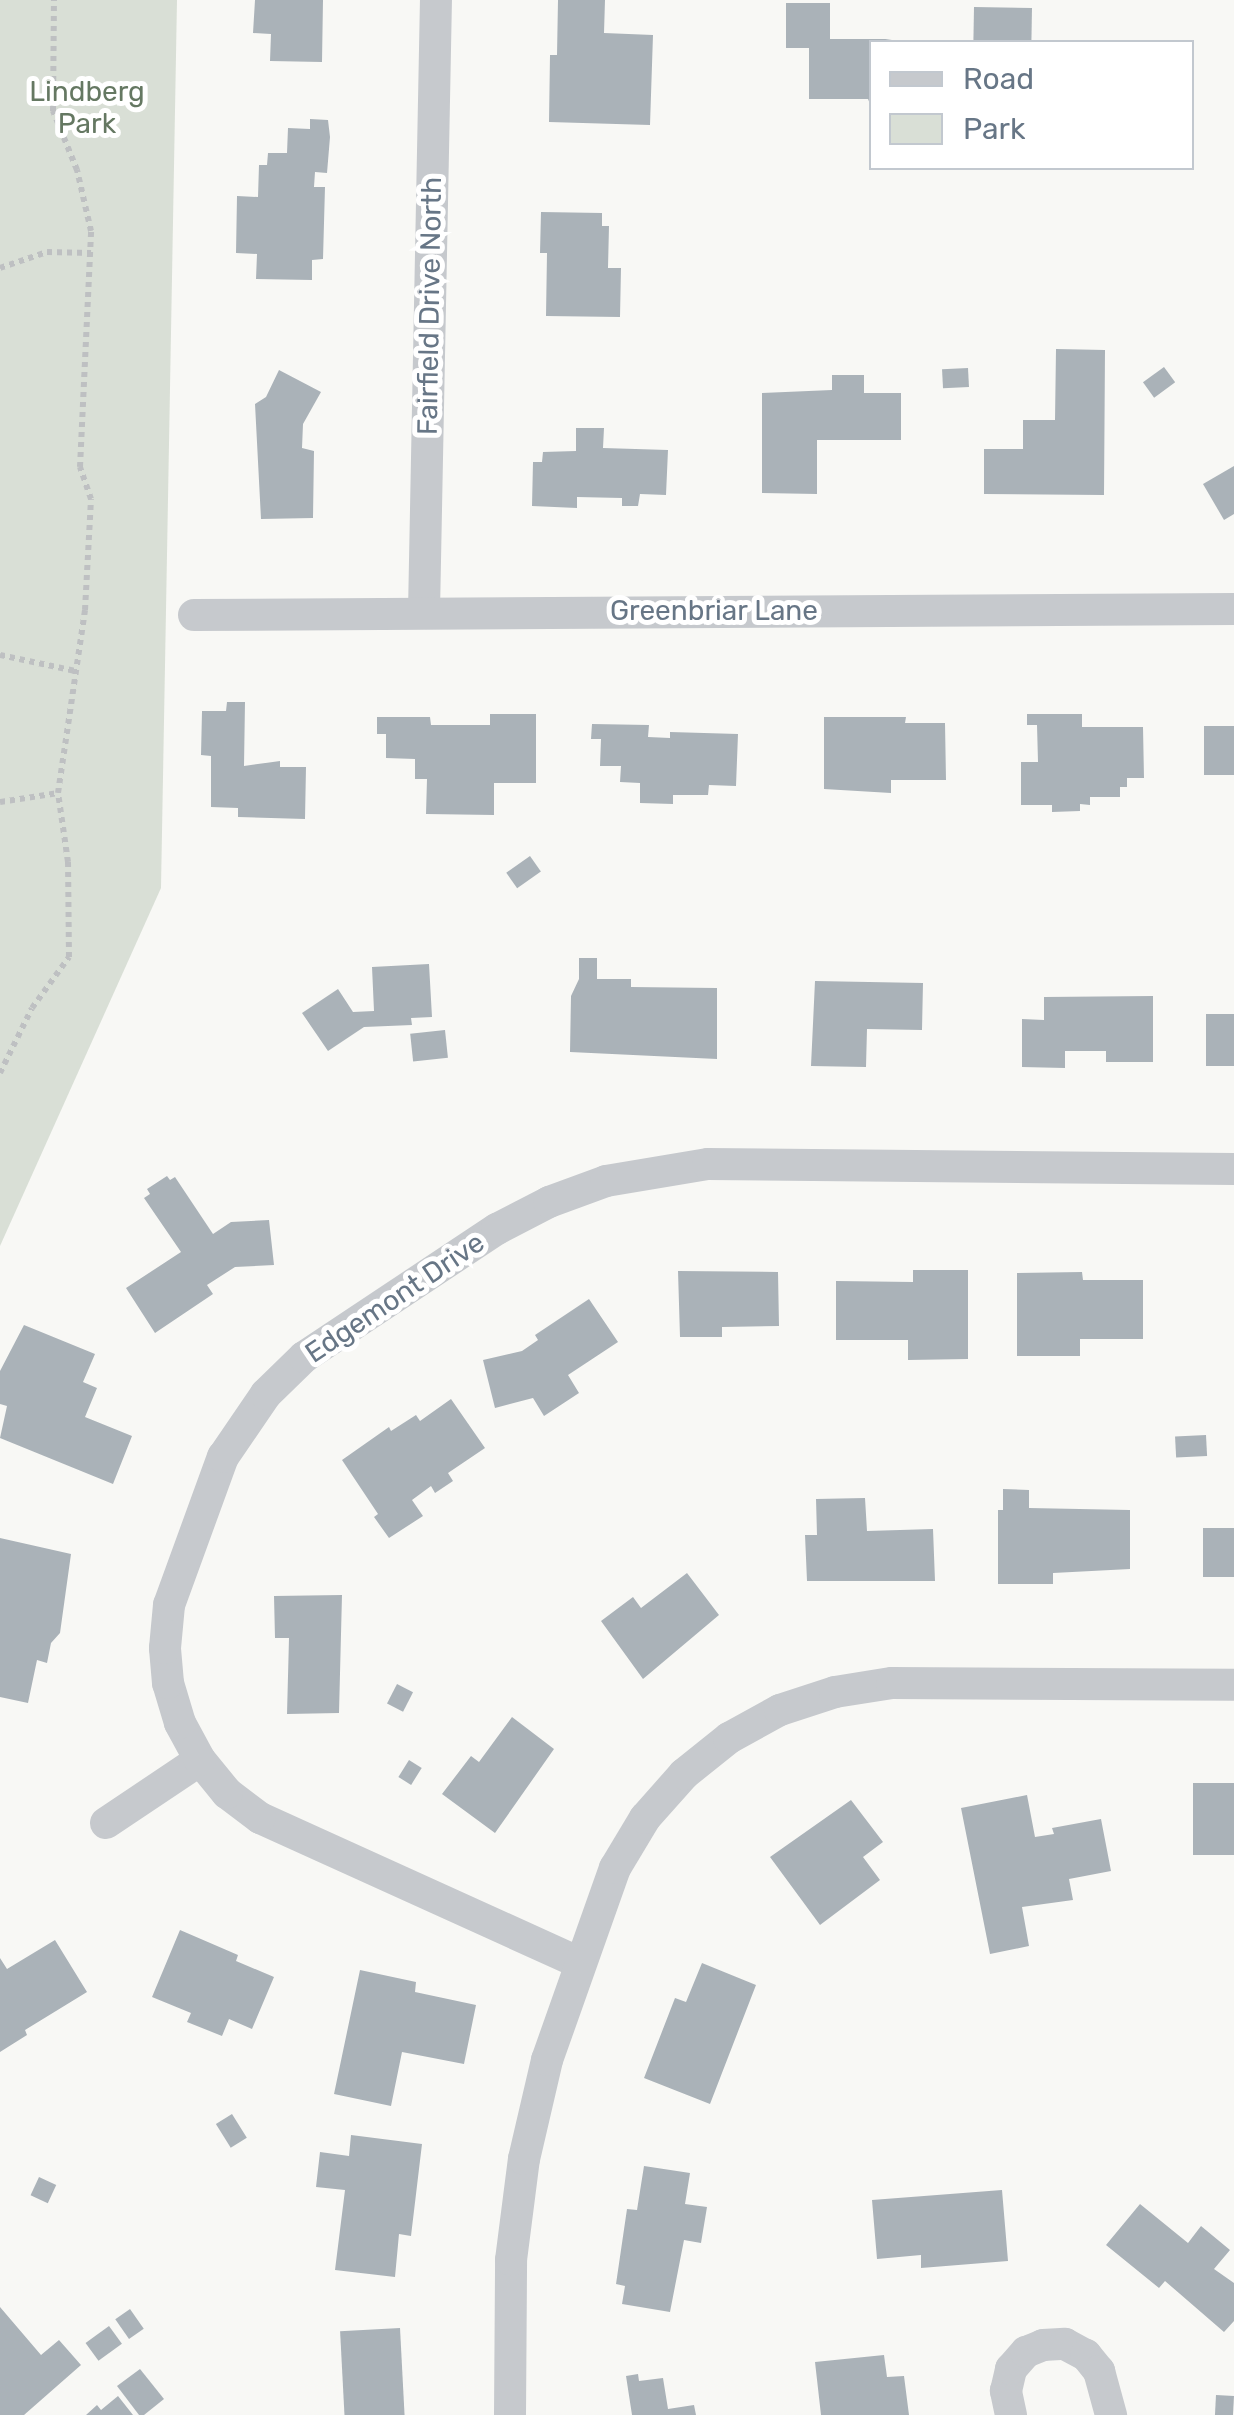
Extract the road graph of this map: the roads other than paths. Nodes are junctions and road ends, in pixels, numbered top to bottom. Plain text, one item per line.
1 (436, 0) edge
2 (1234, 609) edge
3 (424, 612) junction
4 (194, 615) dead end
5 (1234, 1169) edge
6 (1234, 1686) edge
7 (200, 1760) junction
8 (106, 1822) dead end
9 (580, 1963) junction
10 (510, 2415) edge
11 (1011, 2415) edge
12 (1111, 2415) edge

1 - 3 street, Fairfield Drive North
2 - 3 street, Greenbriar Lane
3 - 4 street, Greenbriar Lane
5 - 7 street, Edgemont Drive
6 - 9 street
7 - 8 street
7 - 9 street, Edgemont Drive
9 - 10 street
11 - 12 street

